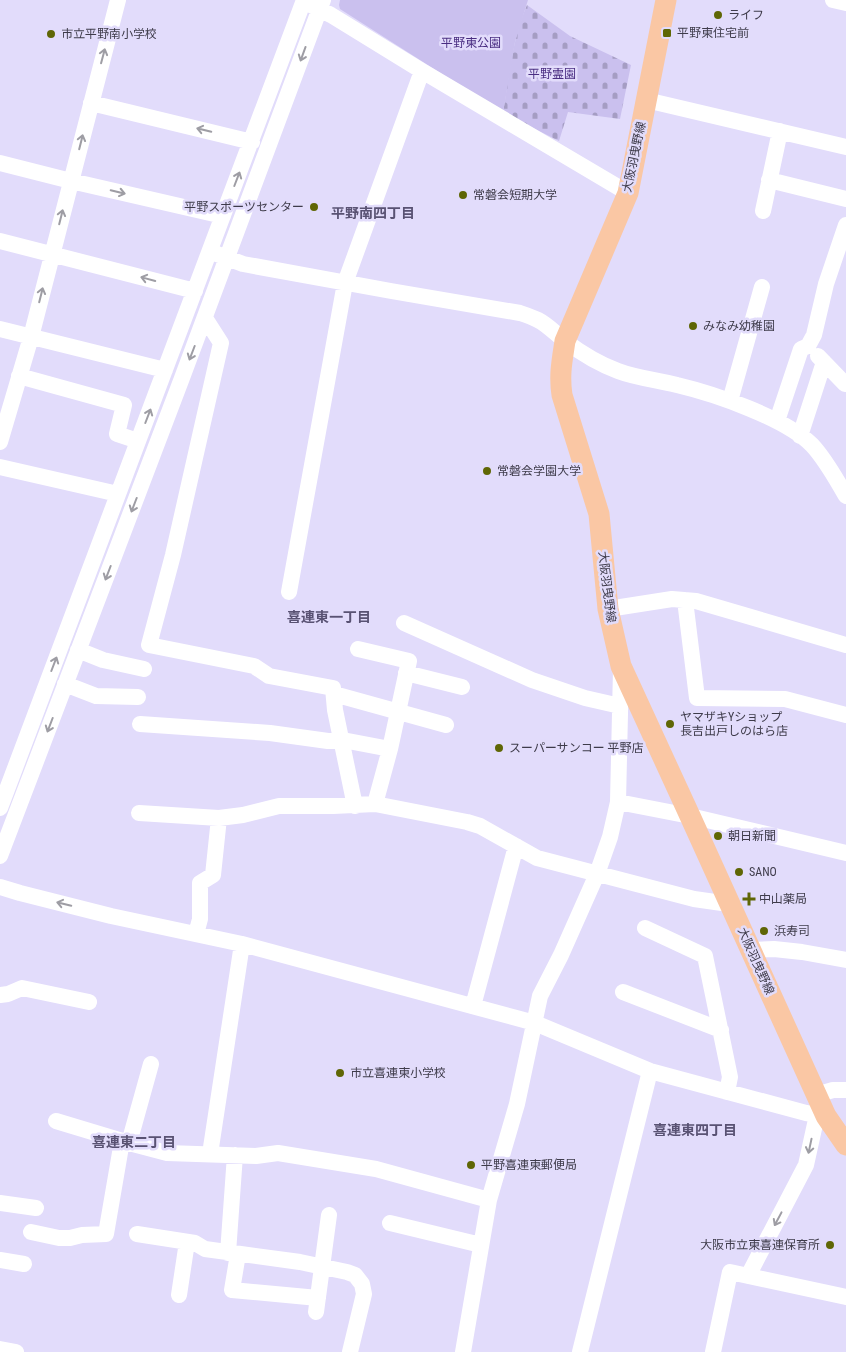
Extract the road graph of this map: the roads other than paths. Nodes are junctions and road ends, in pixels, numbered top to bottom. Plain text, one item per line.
1 (118, 0) edge
2 (302, 0) edge
3 (666, 0) edge
4 (833, 0) edge
5 (846, 3) edge
6 (321, 4) edge
7 (422, 71) junction
8 (646, 100) junction
9 (91, 103) junction
10 (780, 130) junction
11 (252, 142) junction
12 (846, 147) edge
13 (0, 163) edge
14 (769, 180) junction
15 (71, 181) junction
16 (628, 193) junction
17 (846, 199) edge
18 (763, 211) dead end
19 (223, 216) junction
20 (846, 224) edge
21 (0, 240) edge
22 (210, 252) junction
23 (52, 254) junction
24 (227, 258) junction
25 (345, 283) junction
26 (762, 287) dead end
27 (195, 291) junction
28 (205, 318) junction
29 (0, 329) edge
30 (31, 337) junction
31 (566, 341) junction
32 (808, 346) junction
33 (824, 362) junction
34 (165, 370) junction
35 (19, 376) junction
36 (845, 384) edge
37 (730, 401) junction
38 (777, 421) junction
39 (800, 436) junction
40 (138, 441) junction
41 (0, 442) edge
42 (0, 467) edge
43 (118, 494) junction
44 (846, 496) edge
45 (109, 518) junction
46 (126, 528) junction
47 (289, 592) dead end
48 (685, 600) junction
49 (608, 609) junction
50 (404, 623) dead end
51 (846, 645) edge
52 (358, 648) dead end
53 (78, 650) junction
54 (621, 666) junction
55 (144, 669) dead end
56 (406, 673) junction
57 (65, 684) junction
58 (462, 687) dead end
59 (334, 694) junction
60 (138, 697) dead end
61 (620, 706) junction
62 (398, 712) junction
63 (846, 715) edge
64 (140, 724) dead end
65 (446, 725) dead end
66 (340, 741) junction
67 (390, 749) junction
68 (618, 802) junction
69 (375, 804) junction
70 (355, 806) junction
71 (0, 808) edge
72 (139, 813) dead end
73 (690, 816) junction
74 (219, 818) junction
75 (516, 846) junction
76 (846, 853) edge
77 (0, 856) edge
78 (597, 874) junction
79 (0, 886) edge
80 (729, 904) junction
81 (645, 928) dead end
82 (196, 934) junction
83 (242, 944) junction
84 (750, 950) junction
85 (846, 960) edge
86 (623, 992) dead end
87 (0, 995) edge
88 (90, 1002) dead end
89 (473, 1006) junction
90 (534, 1023) junction
91 (721, 1030) junction
92 (151, 1064) dead end
93 (650, 1071) junction
94 (846, 1090) edge
95 (727, 1092) junction
96 (820, 1109) junction
97 (56, 1121) dead end
98 (125, 1142) junction
99 (846, 1145) edge
100 (210, 1154) junction
101 (235, 1155) junction
102 (489, 1200) junction
103 (0, 1203) edge
104 (36, 1208) dead end
105 (329, 1215) dead end
106 (390, 1223) dead end
107 (31, 1232) dead end
108 (137, 1234) dead end
109 (187, 1242) junction
110 (481, 1244) junction
111 (233, 1253) junction
112 (0, 1260) edge
113 (24, 1264) dead end
114 (322, 1266) junction
115 (748, 1276) junction
116 (179, 1295) dead end
117 (846, 1297) edge
118 (0, 1349) edge
119 (16, 1352) edge
120 (350, 1352) edge
121 (462, 1352) edge
122 (580, 1352) edge
123 (713, 1352) edge

9 -> 1 street
2 - 6 street
2 - 11 street
3 - 8 main road, 大阪羽曳野線
4 - 5 street
6 - 7 street
6 -> 24 street
7 - 16 street
7 - 25 street
8 - 10 street
8 - 16 main road, 大阪羽曳野線
11 -> 9 street
15 -> 9 street
10 - 12 street
10 - 14 street
19 -> 11 street
13 - 15 street
14 - 17 street
14 - 18 street
15 -> 19 street
23 -> 15 street
16 - 31 main road, 大阪羽曳野線
19 - 22 street
20 - 32 street
21 - 23 street
22 - 24 street
22 - 27 street
27 -> 23 street
30 -> 23 street
24 - 25 street
24 - 28 street
25 - 31 street
25 - 47 street
26 - 37 street
27 - 34 street
28 -> 46 street
28 - 59 street
29 - 30 street
30 - 34 street
30 - 35 street
31 - 37 street
31 - 49 main road, 大阪羽曳野線
32 - 33 street
32 - 38 street
33 - 36 street
33 - 39 street
40 -> 34 street
35 - 40 street
35 - 41 street
37 - 38 street
38 - 39 street
39 - 44 street
40 - 43 street
42 - 43 street
43 - 45 street
45 - 46 street
71 -> 45 street
46 -> 53 street
48 - 49 street
48 - 51 street
48 - 63 street
49 - 54 main road, 大阪羽曳野線
50 - 61 street
52 - 56 street
53 - 55 street
53 - 57 street
54 - 61 street
54 - 73 main road, 大阪羽曳野線
56 - 58 street
56 - 62 street
57 - 60 street
57 -> 77 street
59 - 62 street
59 - 66 street
61 - 68 street
62 - 65 street
62 - 67 street
64 - 66 street
66 - 67 street
66 - 70 street
67 - 69 street
68 - 73 street
68 - 78 street
69 - 70 street
69 - 75 street
70 - 74 street
72 - 74 street
73 - 76 street
73 - 80 main road, 大阪羽曳野線
74 - 82 street
75 - 78 street
75 - 89 street
78 - 80 street
78 - 90 street
82 -> 79 street
80 - 84 main road, 大阪羽曳野線
81 - 91 street
82 - 83 street
83 - 89 street
83 - 100 street
84 - 85 street
84 - 96 main road, 大阪羽曳野線
86 - 91 street
87 - 88 street
89 - 90 street
90 - 93 street
90 - 102 street
91 - 95 street
92 - 98 street
93 - 95 street
93 - 122 street
94 - 96 street
95 - 96 street
96 - 99 main road, 大阪羽曳野線
96 -> 115 street
97 - 98 street
98 - 100 street
98 - 107 street
100 - 101 street
101 - 102 street
101 - 111 street
102 - 110 street
103 - 104 street
105 - 114 street
106 - 110 street
108 - 109 street
109 - 111 street
109 - 116 street
110 - 121 street
111 - 114 street
111 - 114 street
112 - 113 street
114 - 120 street
115 - 117 street
115 - 123 street
118 - 119 street

